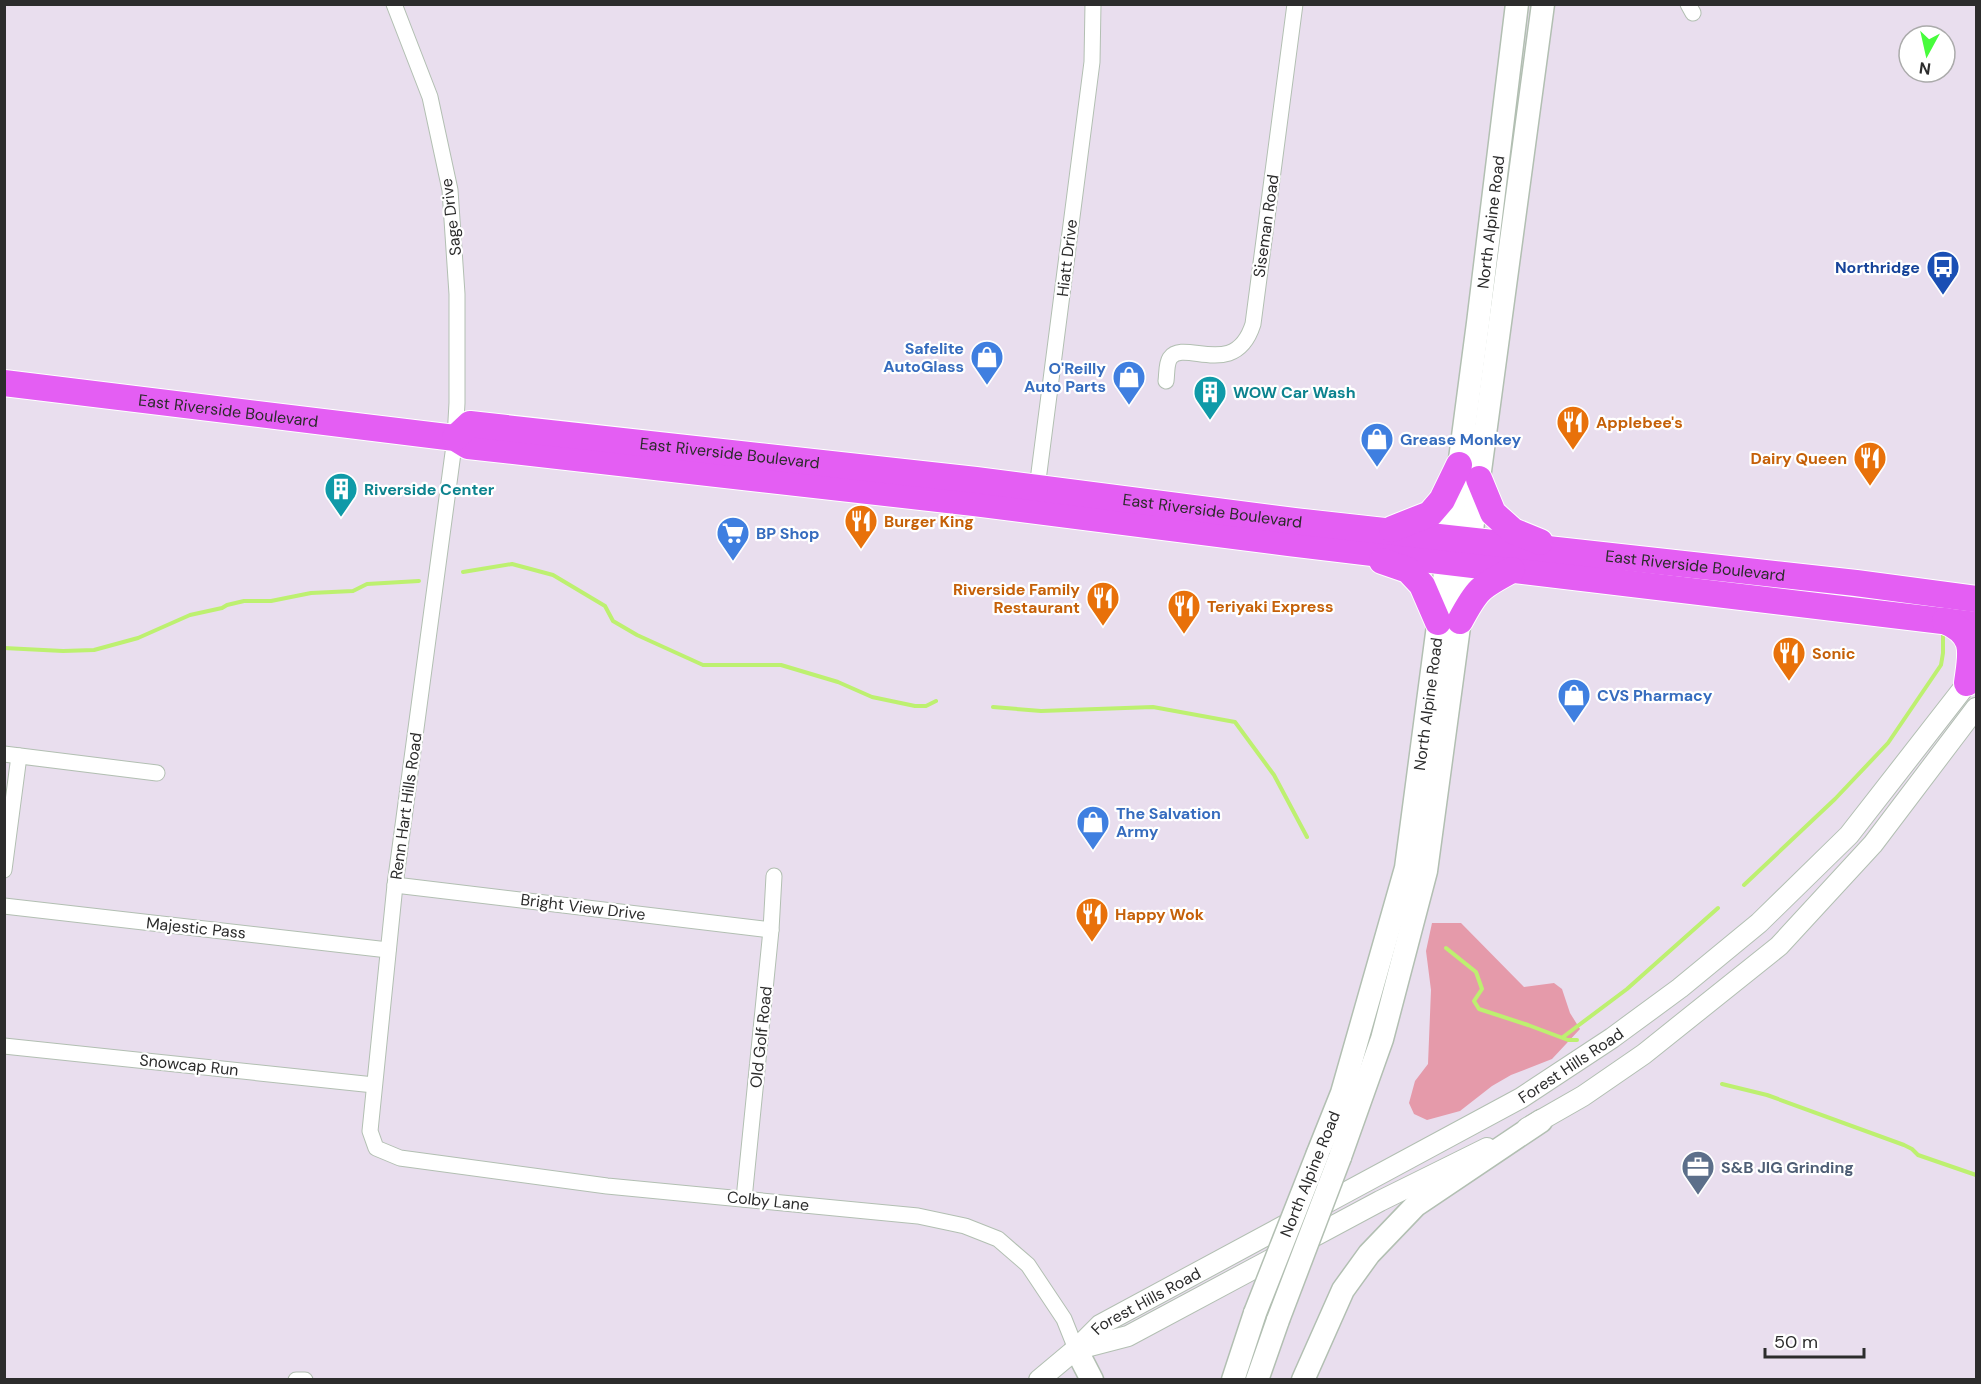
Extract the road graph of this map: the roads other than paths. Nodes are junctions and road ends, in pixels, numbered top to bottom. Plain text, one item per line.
1 (394, 4) edge
2 (1093, 4) edge
3 (1295, 4) edge
4 (1517, 4) edge
5 (1543, 4) edge
6 (1487, 340) junction
7 (1166, 381) dead end
8 (4, 382) edge
9 (455, 438) junction
10 (1469, 472) junction
11 (1036, 499) junction
12 (1389, 531) junction
13 (1459, 551) junction
14 (1560, 551) junction
15 (1357, 552) junction
16 (1512, 570) junction
17 (1977, 592) edge
18 (1923, 593) junction
19 (1977, 599) edge
20 (1927, 619) junction
21 (1449, 622) junction
22 (1977, 625) edge
23 (1972, 677) edge
24 (1977, 708) edge
25 (12, 755) edge
26 (157, 773) dead end
27 (4, 870) edge
28 (774, 876) dead end
29 (395, 885) junction
30 (4, 906) edge
31 (771, 930) junction
32 (388, 950) junction
33 (4, 1046) edge
34 (374, 1085) junction
35 (1541, 1121) junction
36 (1329, 1155) junction
37 (400, 1158) joint
38 (744, 1199) junction
39 (1076, 1349) junction
40 (296, 1380) edge
41 (305, 1380) edge
42 (1039, 1380) edge
43 (1092, 1380) edge
44 (1233, 1380) edge
45 (1257, 1380) edge
46 (1303, 1380) edge

1 - 9 street, Sage Drive
2 - 11 street, Hiatt Drive
3 - 7 street, Siseman Road
4 - 6 main road, North Alpine Road
5 - 6 main road, North Alpine Road
6 - 10 main road, North Alpine Road
8 - 9 main road, East Riverside Boulevard
9 - 11 main road, East Riverside Boulevard
9 - 29 street, Renn Hart Hills Road
10 - 12 main road
10 - 13 main road, North Alpine Road
10 - 14 main road
11 - 12 main road, East Riverside Boulevard
11 - 15 main road, East Riverside Boulevard
12 - 13 main road, East Riverside Boulevard
13 - 14 main road, East Riverside Boulevard
13 - 15 main road, East Riverside Boulevard
13 - 16 main road, East Riverside Boulevard
13 - 21 main road, North Alpine Road
14 - 18 main road, East Riverside Boulevard
15 - 21 main road
16 - 20 main road, East Riverside Boulevard
16 - 21 main road
17 - 18 main road
18 - 19 main road, East Riverside Boulevard
20 - 22 main road, East Riverside Boulevard
20 - 23 main road
21 - 36 main road, North Alpine Road
23 - 39 street, Forest Hills Road
24 - 35 street, Forest Hills Road
25 - 26 street
25 - 27 street
28 - 31 street, Old Golf Road
29 - 31 street, Bright View Drive
29 - 32 street, Renn Hart Hills Road
30 - 32 street, Majestic Pass
31 - 38 street, Old Golf Road
32 - 34 street, Renn Hart Hills Road
33 - 34 street, Snowcap Run
34 - 37 street, Renn Hart Hills Road
35 - 39 street, Forest Hills Road
35 - 46 main road
36 - 44 main road, North Alpine Road, bridge
36 - 45 main road, North Alpine Road, bridge
37 - 38 street, Colby Lane
38 - 39 street, Colby Lane
39 - 42 street, Forest Hills Road
39 - 43 main road
40 - 41 street

